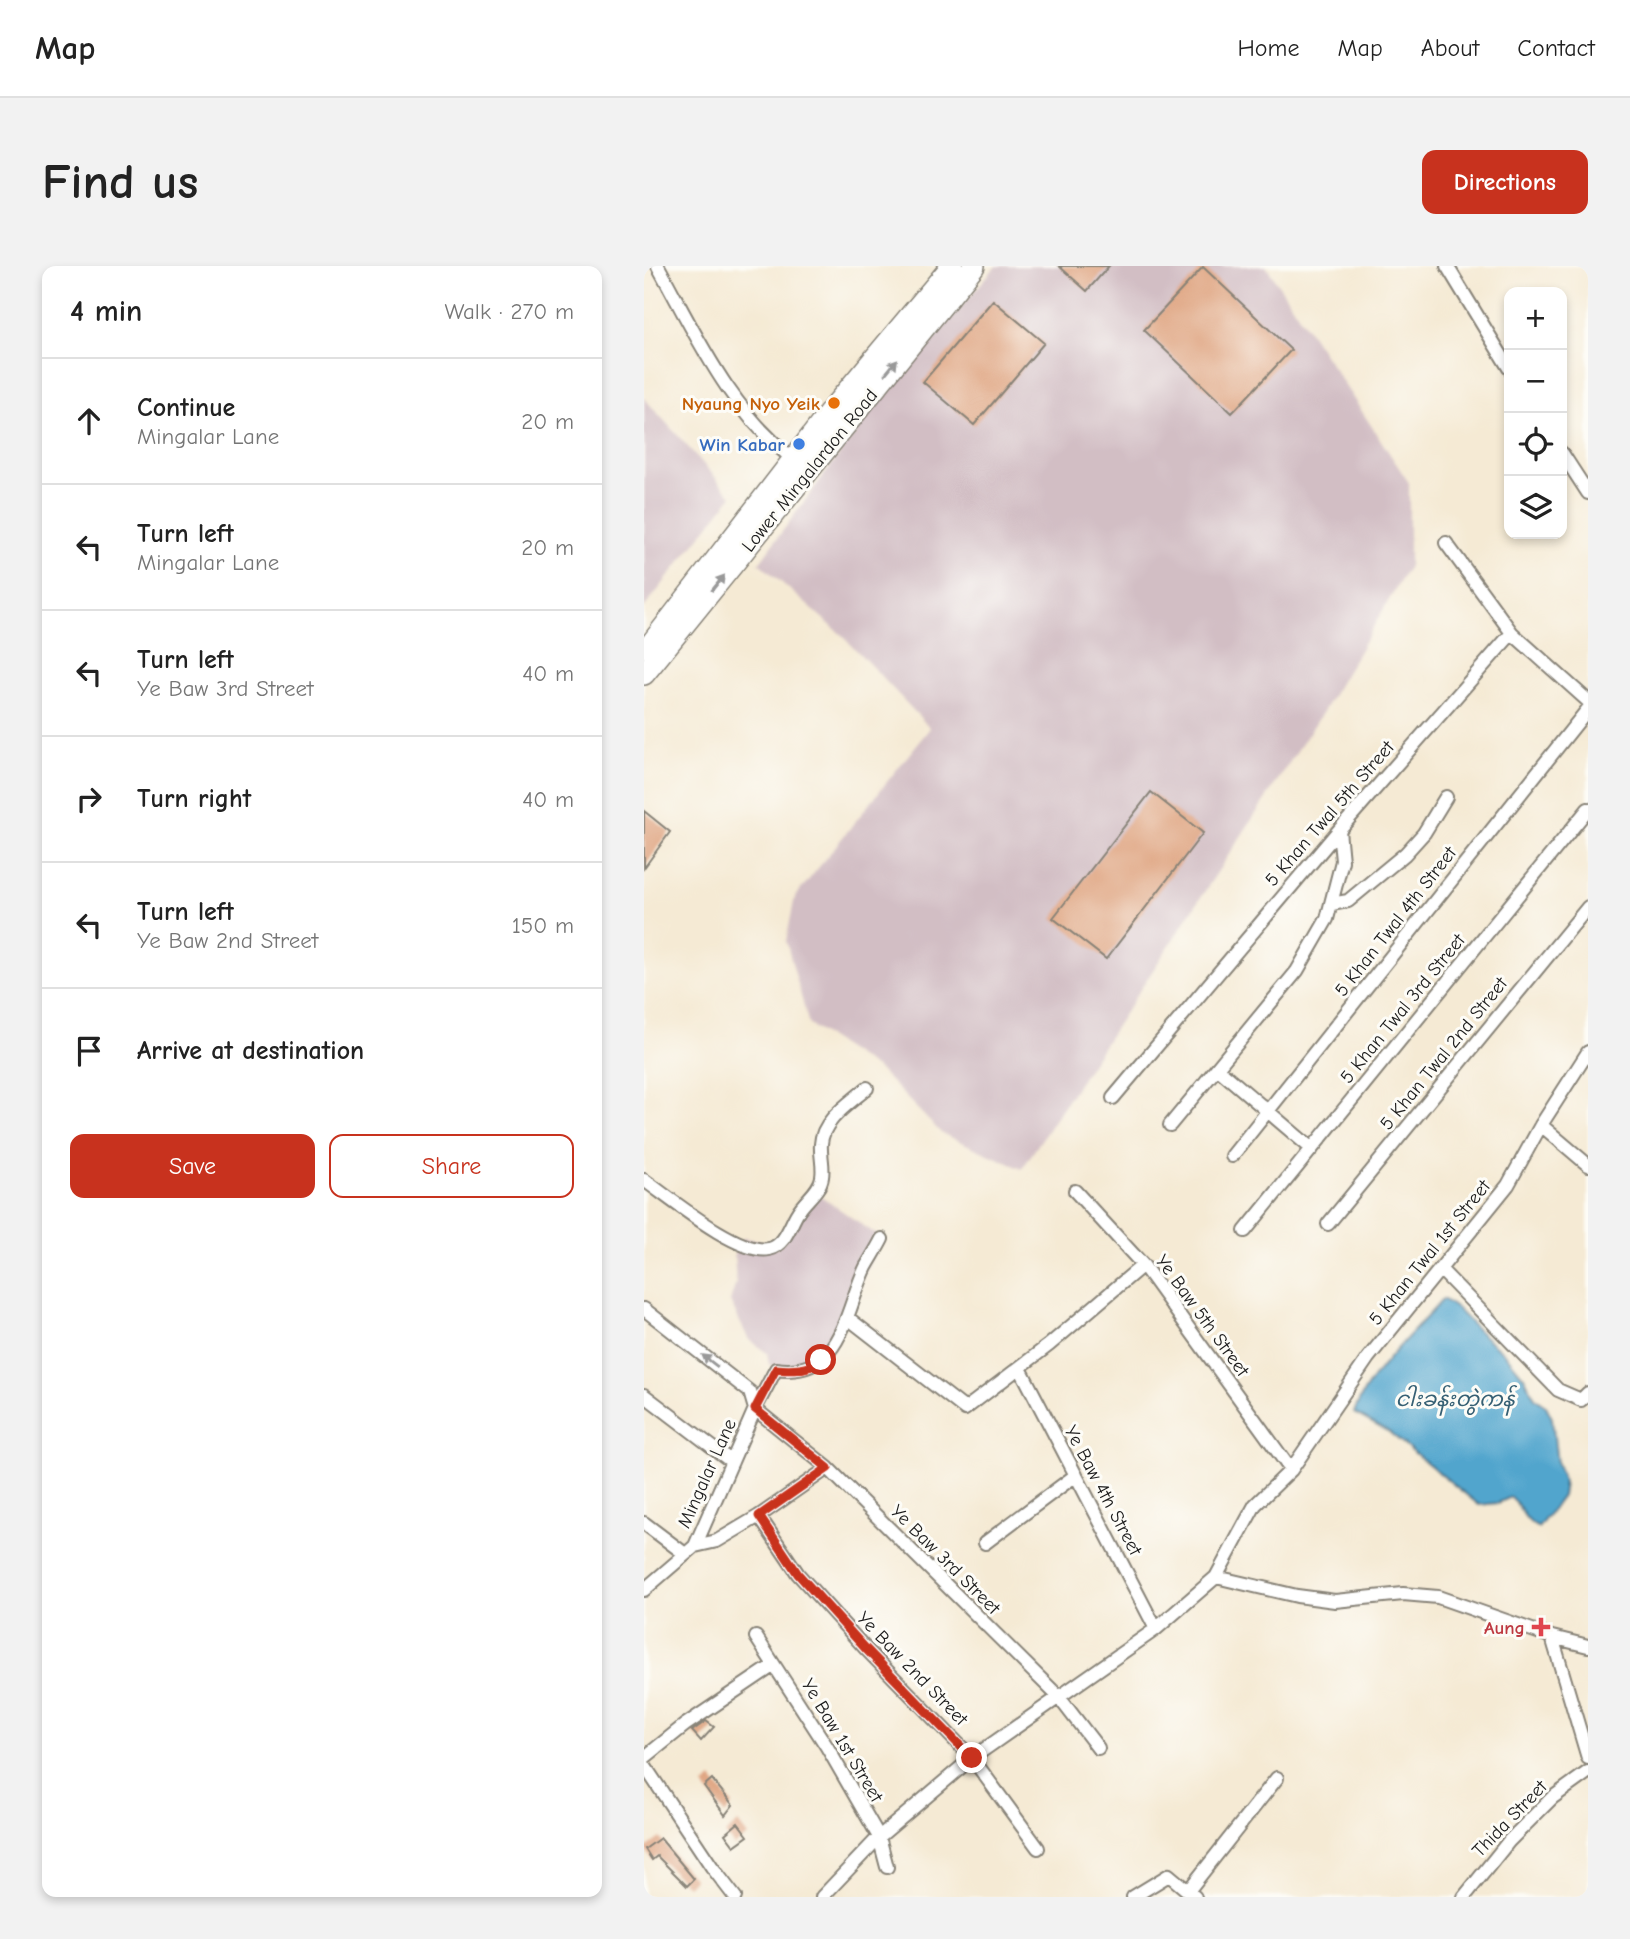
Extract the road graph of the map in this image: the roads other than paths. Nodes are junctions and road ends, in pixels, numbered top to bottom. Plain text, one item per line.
1 (658, 266) edge
2 (951, 266) edge
3 (974, 266) edge
4 (1447, 266) edge
5 (1504, 360) edge
6 (1567, 461) edge
7 (802, 465) junction
8 (1588, 493) edge
9 (1446, 543) dead end
10 (1512, 633) junction
11 (644, 652) edge
12 (644, 674) edge
13 (1588, 701) edge
14 (1588, 709) edge
15 (1446, 797) dead end
16 (1588, 809) edge
17 (1339, 830) junction
18 (1331, 904) junction
19 (1588, 907) edge
20 (1588, 1052) edge
21 (1217, 1068) junction
22 (867, 1088) dead end
23 (1113, 1098) dead end
24 (1268, 1112) junction
25 (1170, 1125) dead end
26 (1541, 1125) junction
27 (1312, 1149) junction
28 (1232, 1156) dead end
29 (1588, 1165) edge
30 (644, 1180) edge
31 (1074, 1191) dead end
32 (1328, 1224) dead end
33 (1245, 1230) dead end
34 (882, 1239) dead end
35 (1143, 1265) junction
36 (1440, 1269) junction
37 (644, 1309) edge
38 (848, 1318) junction
39 (1020, 1368) junction
40 (1588, 1393) edge
41 (644, 1395) edge
42 (755, 1409) junction
43 (732, 1462) junction
44 (828, 1468) junction
45 (1291, 1470) junction
46 (1076, 1475) junction
47 (759, 1516) junction
48 (644, 1523) edge
49 (985, 1542) dead end
50 (690, 1550) junction
51 (1216, 1577) junction
52 (644, 1590) edge
53 (1156, 1629) junction
54 (756, 1637) dead end
55 (1552, 1637) junction
56 (1588, 1646) edge
57 (774, 1665) junction
58 (1058, 1696) junction
59 (1098, 1748) dead end
60 (644, 1758) edge
61 (972, 1758) junction
62 (1588, 1758) edge
63 (644, 1765) edge
64 (1588, 1772) edge
65 (1277, 1778) dead end
66 (655, 1779) junction
67 (644, 1788) edge
68 (879, 1837) junction
69 (1038, 1848) dead end
70 (887, 1867) dead end
71 (1192, 1894) edge
72 (735, 1897) edge
73 (822, 1897) edge
74 (1133, 1897) edge
75 (1464, 1897) edge

1 - 7 street
2 - 7 main road, Lower Mingalardon Road
7 -> 3 main road, Lower Mingalardon Road
4 - 5 street
6 - 8 street
7 - 11 main road, Lower Mingalardon Road
12 -> 7 main road, Lower Mingalardon Road
9 - 10 street
10 - 13 street
10 - 17 street, 5 Khan Twal 5th Street
14 - 24 street, 5 Khan Twal 4th Street
15 - 18 street
16 - 27 street, 5 Khan Twal 3rd Street
17 - 18 street
17 - 23 street, 5 Khan Twal 5th Street
18 - 21 street
19 - 32 street, 5 Khan Twal 2nd Street
20 - 26 street, 5 Khan Twal 1st Street
21 - 24 street
21 - 25 street
22 - 30 street
24 - 27 street
24 - 28 street, 5 Khan Twal 4th Street
26 - 29 street
26 - 36 street, 5 Khan Twal 1st Street
27 - 33 street, 5 Khan Twal 3rd Street
31 - 35 street, Ye Baw 5th Street
34 - 38 street, Mingalar Lane
35 - 39 street
35 - 45 street, Ye Baw 5th Street
36 - 40 street
36 - 45 street, 5 Khan Twal 1st Street
42 -> 37 street, Ye Baw 3rd Street
38 - 39 street
38 - 42 street, Mingalar Lane
39 - 46 street, Ye Baw 4th Street
41 - 43 street
42 - 43 street, Mingalar Lane
42 - 44 street, Ye Baw 3rd Street
43 - 50 street, Mingalar Lane
44 - 47 street
44 - 58 street, Ye Baw 3rd Street
45 - 51 street, 5 Khan Twal 1st Street
46 - 49 street
46 - 53 street, Ye Baw 4th Street
47 - 50 street
47 - 61 street, Ye Baw 2nd Street
48 - 50 street
50 - 52 street, Mingalar Lane
51 - 53 street
51 - 55 street
53 - 58 street
54 - 57 street, Ye Baw 1st Street
55 - 56 street
55 - 62 street
57 - 60 street
57 - 68 street, Ye Baw 1st Street
58 - 59 street, Ye Baw 3rd Street
58 - 61 street
61 - 68 street
61 - 69 street, Ye Baw 2nd Street
63 - 66 street
64 - 75 street, Thida Street
65 - 71 street
66 - 67 street
66 - 72 street
68 - 70 street, Ye Baw 1st Street
68 - 73 street
71 - 74 street

